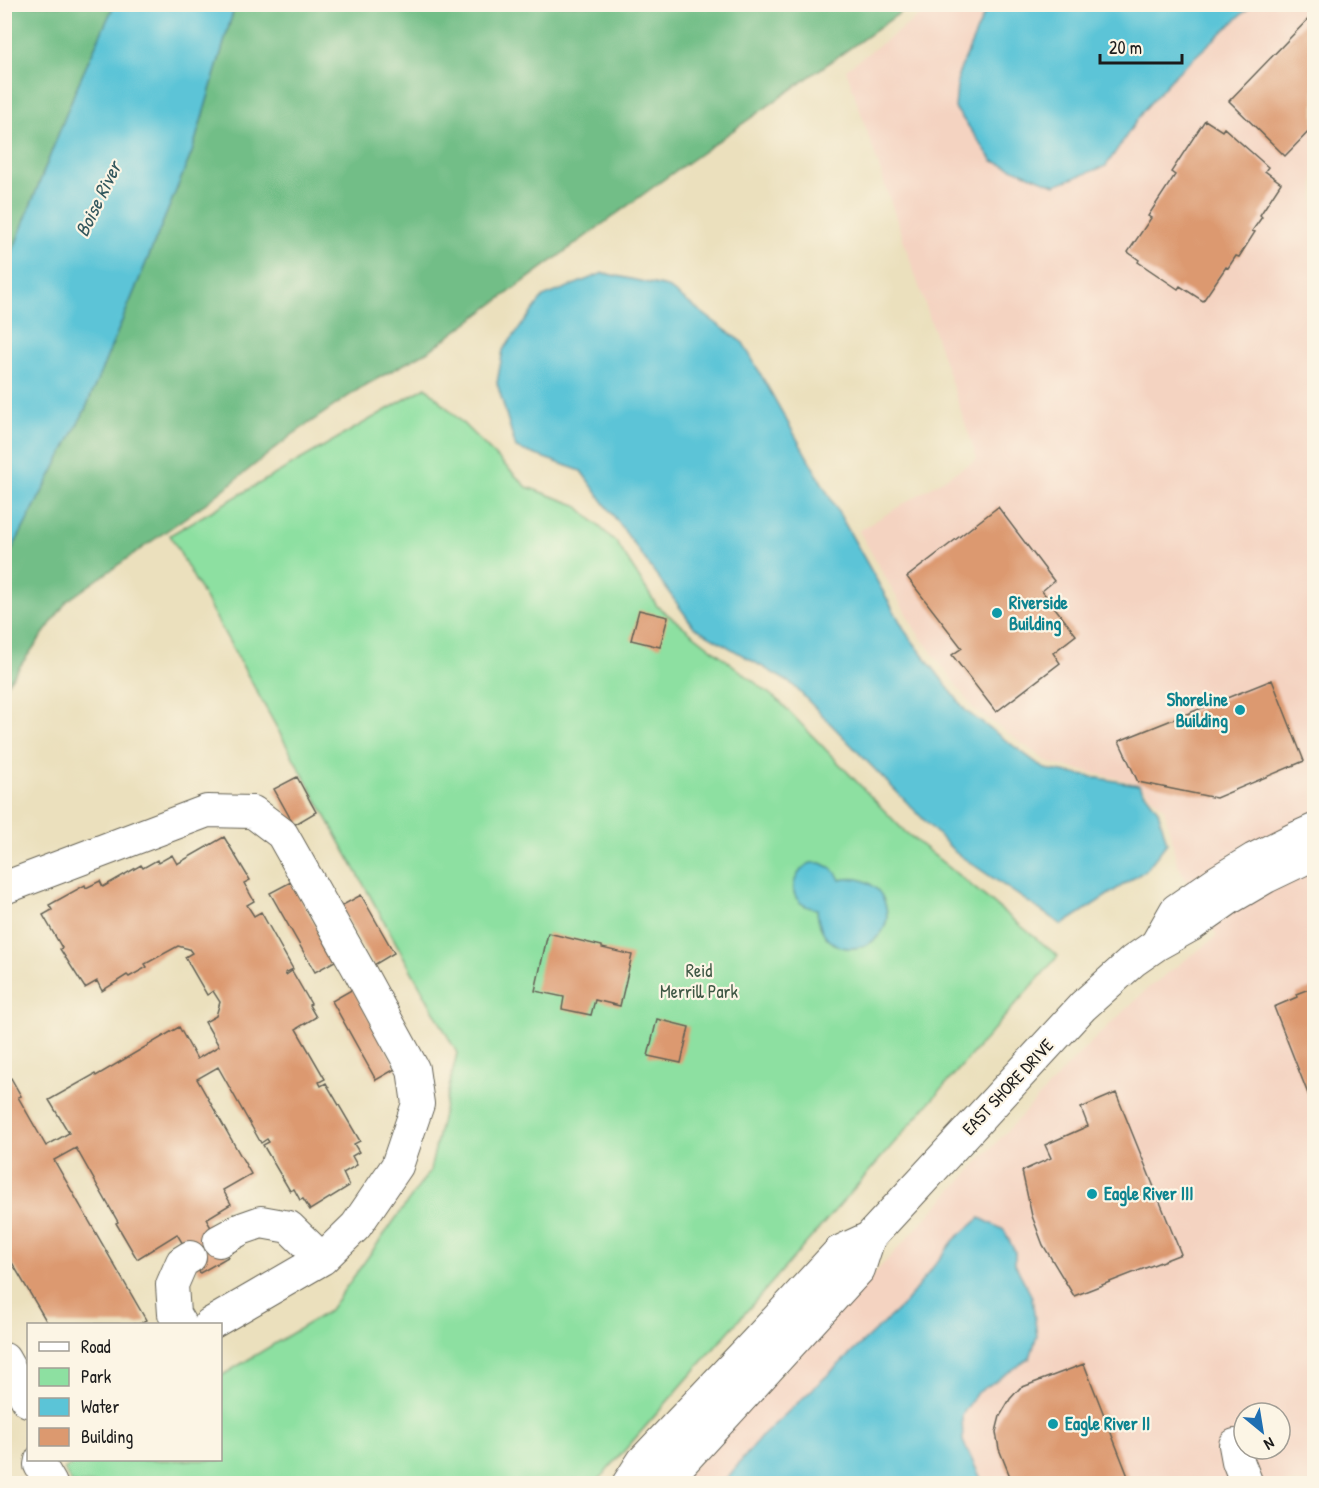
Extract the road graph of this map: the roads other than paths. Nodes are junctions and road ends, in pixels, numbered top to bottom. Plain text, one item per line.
1 (1314, 830) edge
2 (1314, 854) edge
3 (4, 888) edge
4 (1156, 945) junction
5 (869, 1238) junction
6 (219, 1241) dead end
7 (190, 1257) dead end
8 (322, 1259) junction
9 (179, 1323) edge
10 (212, 1323) edge
11 (4, 1359) edge
12 (27, 1399) edge
13 (40, 1461) edge
14 (1238, 1461) edge
15 (51, 1484) edge
16 (628, 1484) edge
17 (662, 1484) edge
18 (1247, 1484) edge

1 - 4 street, EAST SHORE DRIVE
2 - 4 street, EAST SHORE DRIVE
3 - 8 street
4 - 5 street, EAST SHORE DRIVE
5 - 16 street, EAST SHORE DRIVE
5 - 17 street, EAST SHORE DRIVE
6 - 8 street
7 - 9 street
8 - 10 street
11 - 12 street
13 - 15 street
14 - 18 street

